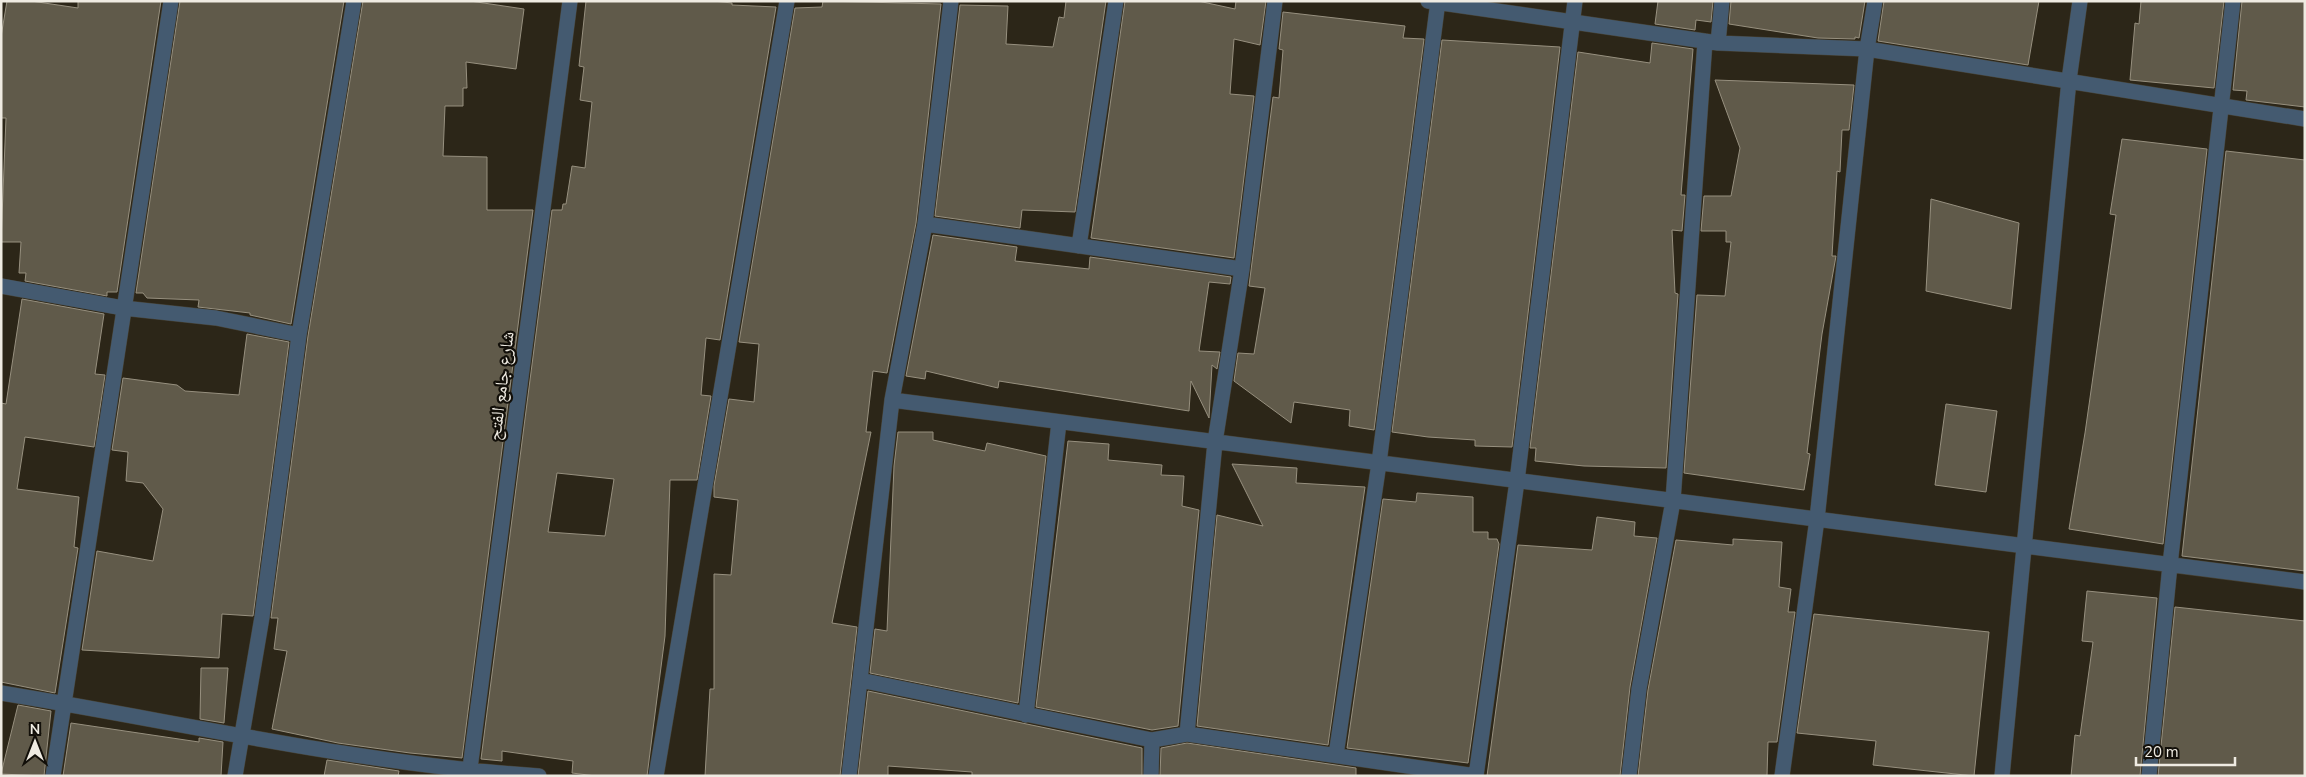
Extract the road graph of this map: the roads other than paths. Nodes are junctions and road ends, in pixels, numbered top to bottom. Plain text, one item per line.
1 (171, 1) edge
2 (354, 1) edge
3 (570, 1) edge
4 (787, 1) edge
5 (951, 1) edge
6 (1116, 1) edge
7 (1275, 1) edge
8 (1575, 1) edge
9 (1722, 1) edge
10 (1875, 1) edge
11 (2080, 1) edge
12 (2233, 1) edge
13 (1435, 2) edge
14 (1573, 23) junction
15 (1711, 42) junction
16 (1867, 49) junction
17 (2069, 80) junction
18 (2223, 106) junction
19 (2305, 119) edge
20 (925, 224) junction
21 (1079, 246) junction
22 (1242, 269) junction
23 (1, 286) edge
24 (123, 308) junction
25 (299, 335) junction
26 (892, 400) junction
27 (1059, 422) junction
28 (1215, 442) junction
29 (1380, 463) junction
30 (1517, 481) junction
31 (1673, 501) junction
32 (1817, 519) junction
33 (2024, 546) junction
34 (2170, 565) junction
35 (2305, 582) edge
36 (860, 680) junction
37 (1, 693) edge
38 (64, 703) junction
39 (1026, 715) junction
40 (1187, 734) junction
41 (241, 736) junction
42 (1152, 740) junction
43 (1336, 755) junction
44 (470, 774) edge
45 (53, 776) edge
46 (235, 776) edge
47 (539, 776) edge
48 (656, 776) edge
49 (849, 776) edge
50 (1151, 776) edge
51 (1476, 776) edge
52 (1628, 776) edge
53 (1782, 776) edge
54 (2002, 776) edge
55 (2149, 776) edge

1 - 24 street
2 - 25 street
3 - 44 street, شارع جامع الفتح
4 - 48 street
5 - 20 street
6 - 21 street
7 - 22 street
8 - 14 street
9 - 15 street
10 - 16 street
11 - 17 street
12 - 18 street
13 - 14 street
13 - 29 street
14 - 15 street
14 - 30 street
15 - 16 street
15 - 31 street
16 - 17 street
16 - 32 street
17 - 18 street
17 - 33 street
18 - 19 street
18 - 34 street
20 - 21 street
20 - 26 street
21 - 22 street
22 - 28 street
23 - 24 street
24 - 25 street
24 - 38 street
25 - 41 street
26 - 27 street
26 - 36 street
27 - 28 street
27 - 39 street
28 - 29 street
28 - 40 street
29 - 30 street
29 - 43 street
30 - 31 street
30 - 51 street
31 - 32 street
31 - 52 street
32 - 33 street
32 - 53 street
33 - 34 street
33 - 54 street
34 - 35 street
34 - 55 street
36 - 39 street
36 - 49 street
37 - 38 street
38 - 41 street
38 - 45 street
39 - 42 street
40 - 42 street
40 - 43 street
41 - 44 street
41 - 46 street
42 - 50 street
43 - 51 street
44 - 47 street

